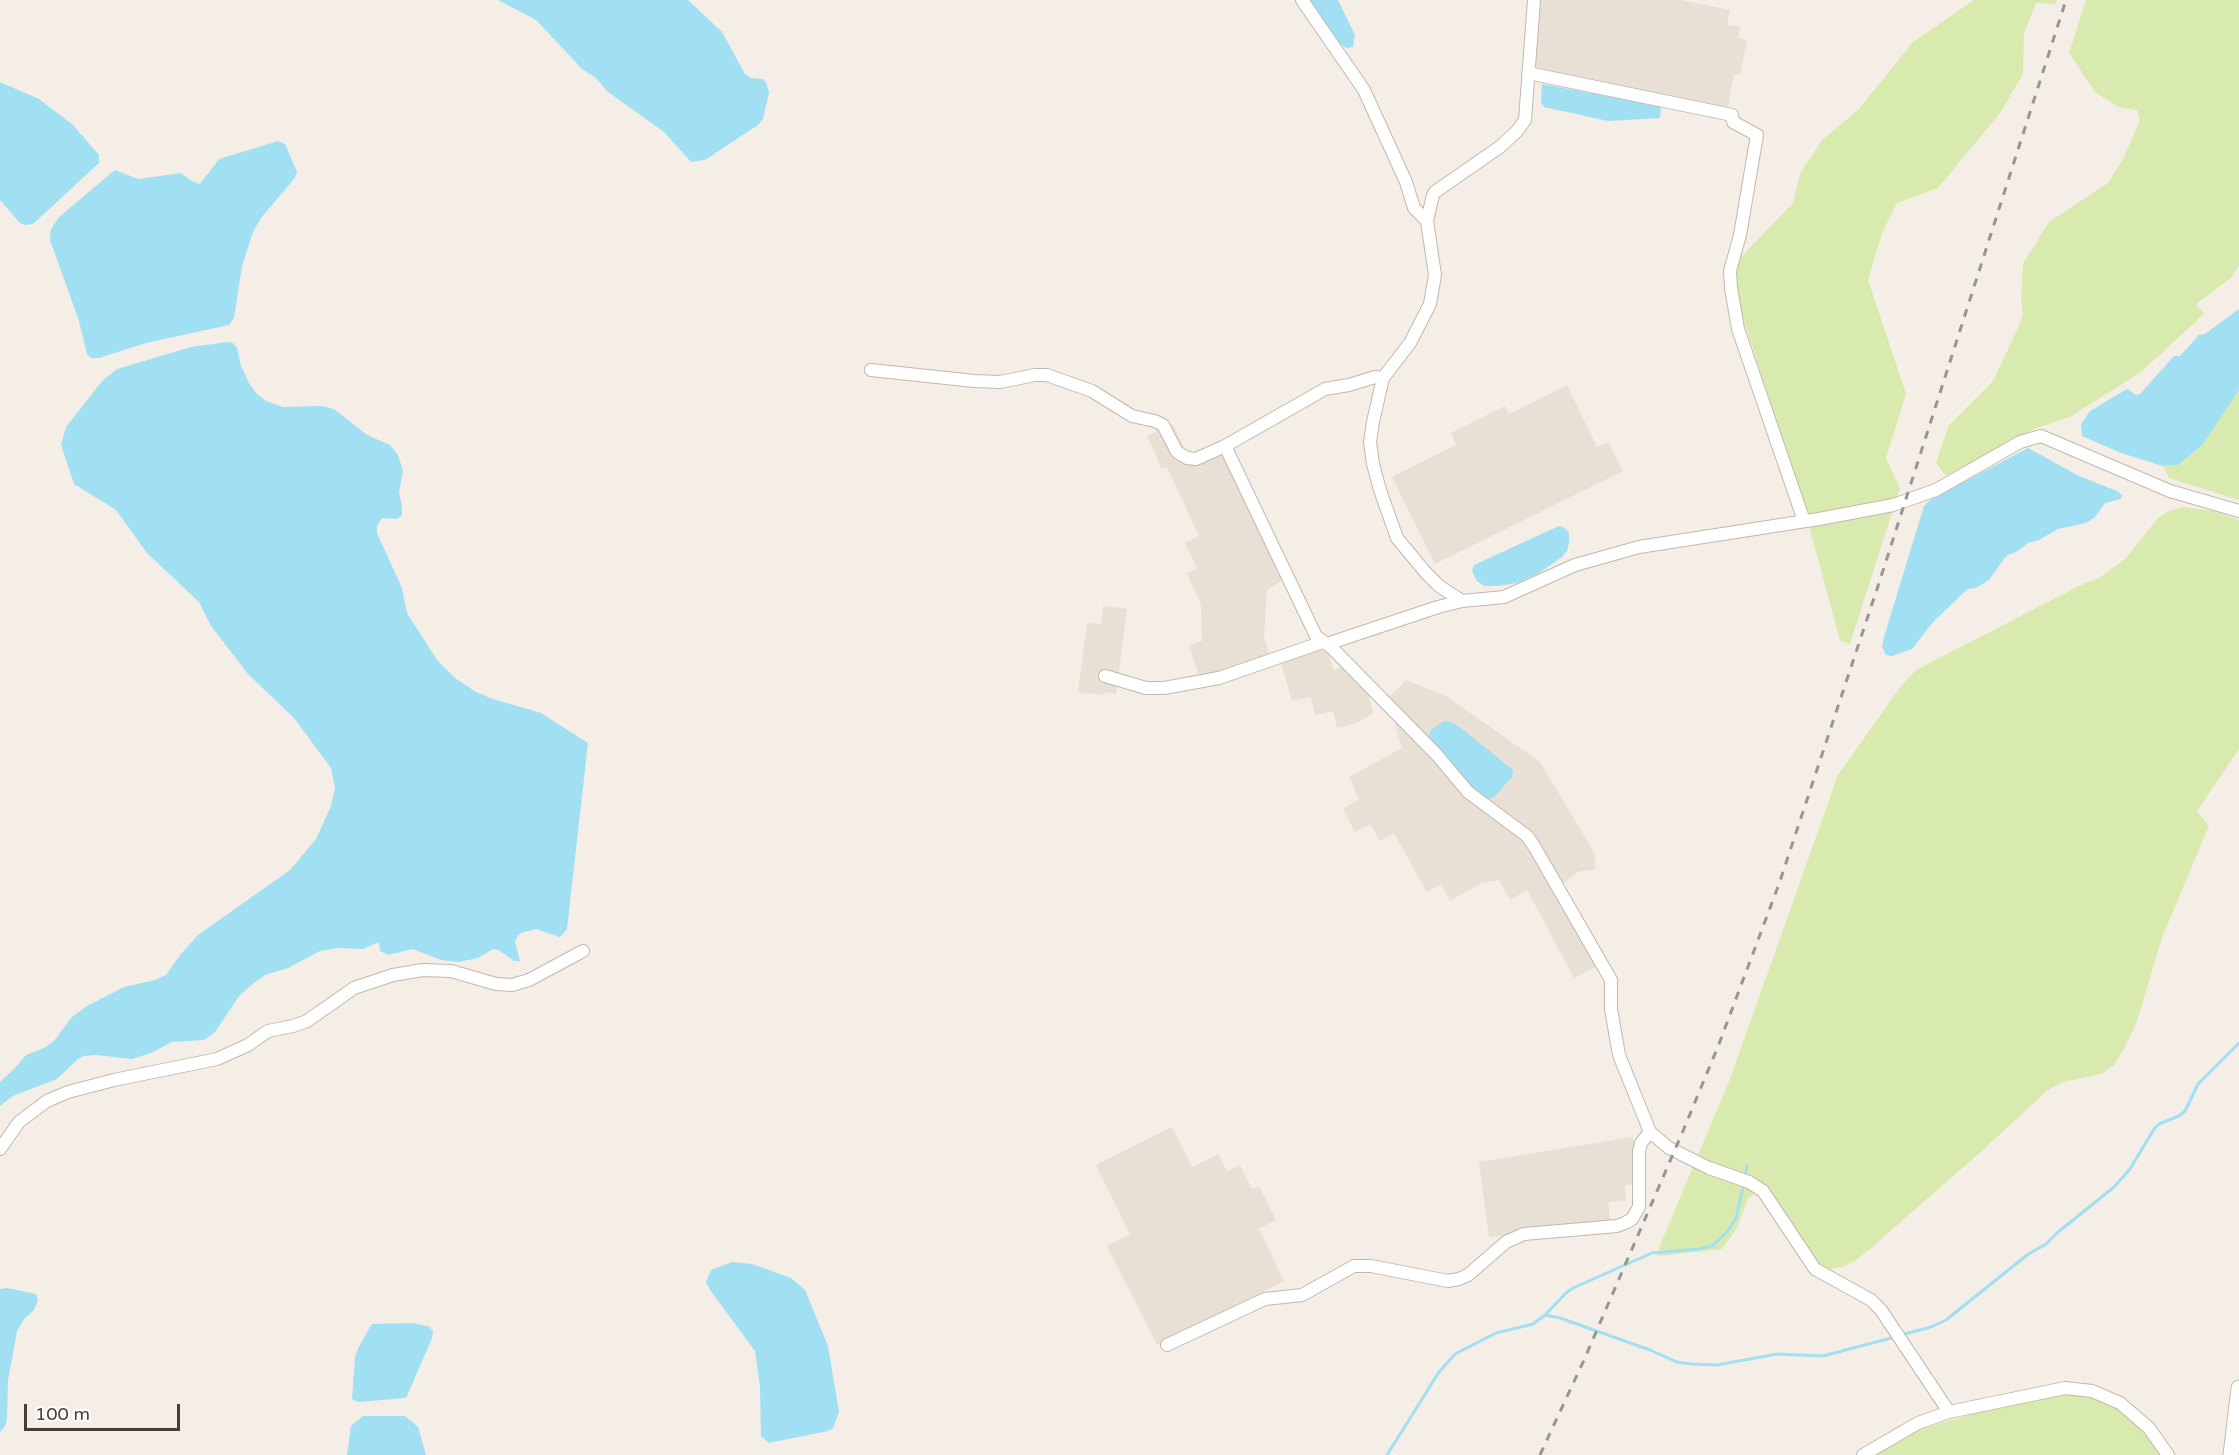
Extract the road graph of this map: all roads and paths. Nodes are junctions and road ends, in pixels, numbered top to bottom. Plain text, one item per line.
1 (1302, 0) edge
2 (1534, 0) edge
3 (1528, 73) junction
4 (1427, 221) junction
5 (871, 370) dead end
6 (1383, 378) junction
7 (1225, 446) junction
8 (2239, 512) edge
9 (1804, 521) junction
10 (1462, 601) junction
11 (1325, 643) junction
12 (1105, 676) dead end
13 (583, 951) dead end
14 (1650, 1132) junction
15 (0, 1149) edge
16 (1167, 1346) dead end
17 (2239, 1388) edge
18 (1949, 1412) junction
19 (1863, 1455) edge
20 (2168, 1455) edge
21 (2231, 1455) edge

1 - 4 street
2 - 3 street
3 - 4 street
3 - 9 street
4 - 6 street
5 - 7 street
6 - 7 street
6 - 10 street
7 - 11 street
8 - 9 street
9 - 10 street
10 - 11 street
11 - 12 street
11 - 14 street
13 - 15 street
14 - 16 street
14 - 18 street
17 - 21 street
18 - 19 street
18 - 20 street

